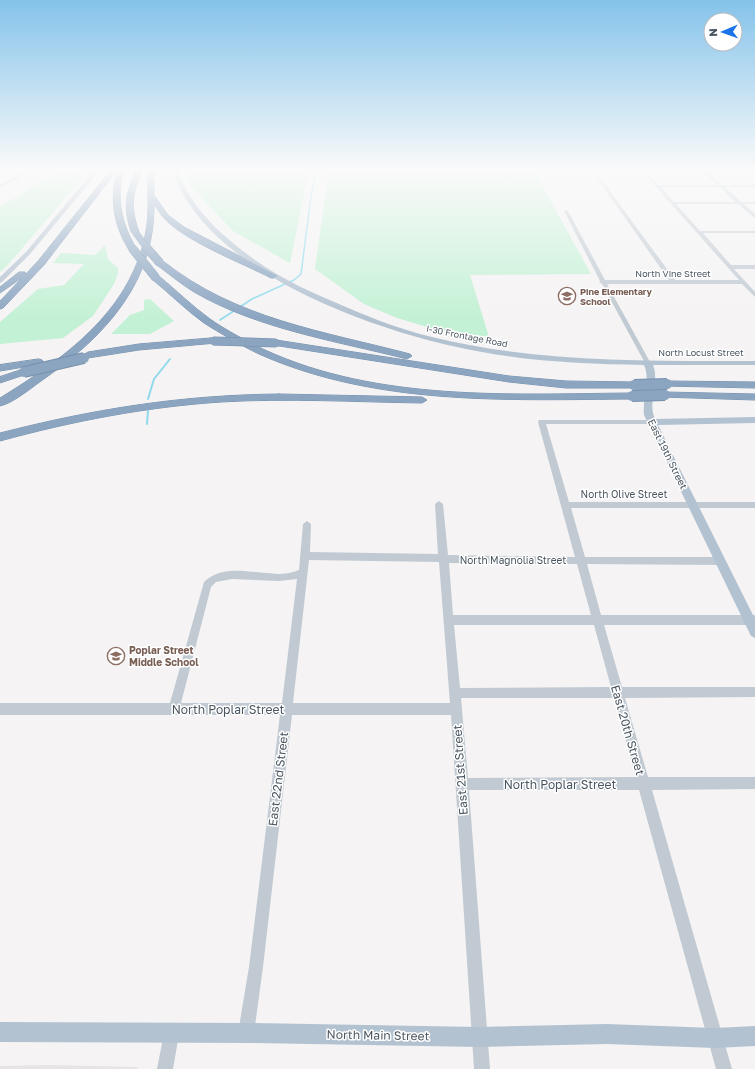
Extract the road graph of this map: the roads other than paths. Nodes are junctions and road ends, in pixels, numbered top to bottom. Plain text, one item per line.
1 (56, 219) edge
2 (75, 219) edge
3 (119, 219) edge
4 (131, 219) edge
5 (150, 219) edge
6 (169, 219) edge
7 (203, 219) edge
8 (570, 219) edge
9 (628, 219) edge
10 (687, 219) edge
11 (699, 232) junction
12 (755, 232) edge
13 (56, 243) junction
14 (730, 267) junction
15 (755, 267) edge
16 (274, 276) junction
17 (0, 281) edge
18 (602, 282) junction
19 (673, 282) junction
20 (743, 282) junction
21 (0, 291) edge
22 (755, 295) edge
23 (0, 306) edge
24 (86, 356) junction
25 (647, 362) junction
26 (755, 363) edge
27 (0, 368) edge
28 (492, 376) junction
29 (0, 380) edge
30 (755, 385) edge
31 (692, 396) junction
32 (493, 397) junction
33 (755, 397) edge
34 (0, 403) edge
35 (755, 403) edge
36 (755, 420) edge
37 (652, 422) junction
38 (0, 437) edge
39 (439, 504) dead end
40 (566, 505) junction
41 (693, 505) junction
42 (755, 505) edge
43 (307, 524) dead end
44 (305, 556) junction
45 (443, 558) junction
46 (581, 560) junction
47 (720, 561) junction
48 (302, 573) junction
49 (448, 620) junction
50 (598, 620) junction
51 (752, 620) edge
52 (755, 632) edge
53 (618, 692) junction
54 (755, 692) edge
55 (454, 693) junction
56 (0, 709) edge
57 (174, 709) junction
58 (287, 709) junction
59 (456, 709) junction
60 (755, 783) edge
61 (462, 784) junction
62 (644, 784) junction
63 (0, 1032) edge
64 (246, 1033) junction
65 (171, 1034) junction
66 (755, 1036) edge
67 (479, 1037) junction
68 (715, 1038) junction
69 (165, 1069) edge
70 (482, 1069) edge
71 (724, 1069) edge

1 - 17 main road
2 - 13 highway
3 - 32 highway, bridge
4 - 28 highway, bridge
5 - 34 highway
6 - 16 highway
7 - 16 main road, I-30 Frontage Road
8 - 18 street, East 19th Street
9 - 19 street
10 - 11 street
11 - 12 street
11 - 14 street
13 - 21 highway
13 - 23 highway
14 - 15 street
14 - 20 street
16 - 25 main road, I-30 Frontage Road
18 - 19 street, North Vine Street
18 - 25 street, East 19th Street
19 - 20 street, North Vine Street
20 - 22 street
24 - 27 highway
24 - 28 highway, bridge
24 - 29 highway, bridge
25 - 26 main road, North Locust Street
25 - 37 main road, East 19th Street
28 - 30 highway, bridge
31 - 32 highway, bridge
31 - 33 highway
31 - 35 highway
32 - 38 highway
36 - 37 main road
37 - 40 street, East 20th Street
37 - 41 main road, East 19th Street
39 - 45 street, East 21st Street
40 - 41 street, North Olive Street
40 - 46 street, East 20th Street
41 - 42 street, North Olive Street
41 - 47 main road, East 19th Street
43 - 44 street, East 22nd Street
44 - 45 street, North Magnolia Street
44 - 48 street, East 22nd Street
45 - 46 street, North Magnolia Street
45 - 49 street, East 21st Street
46 - 47 street, North Magnolia Street
46 - 50 street, East 20th Street
47 - 51 main road, East 19th Street
48 - 57 street
48 - 58 street, East 22nd Street
49 - 50 street
49 - 55 street, East 21st Street
50 - 51 street
50 - 53 street, East 20th Street
51 - 52 main road, East 19th Street
53 - 54 street
53 - 55 street
53 - 62 street, East 20th Street
55 - 59 street, East 21st Street
56 - 57 street, North Poplar Street
57 - 58 street, North Poplar Street
58 - 59 street, North Poplar Street
58 - 64 street, East 22nd Street
59 - 61 street, East 21st Street
60 - 62 street, North Poplar Street
61 - 62 street, North Poplar Street
61 - 67 street, East 21st Street
62 - 68 street, East 20th Street
63 - 65 main road, North Main Street
64 - 65 main road, North Main Street
64 - 67 main road, North Main Street
65 - 69 street
66 - 68 main road, North Main Street
67 - 68 main road, North Main Street
67 - 70 street, East 21st Street
68 - 71 street, East 20th Street

